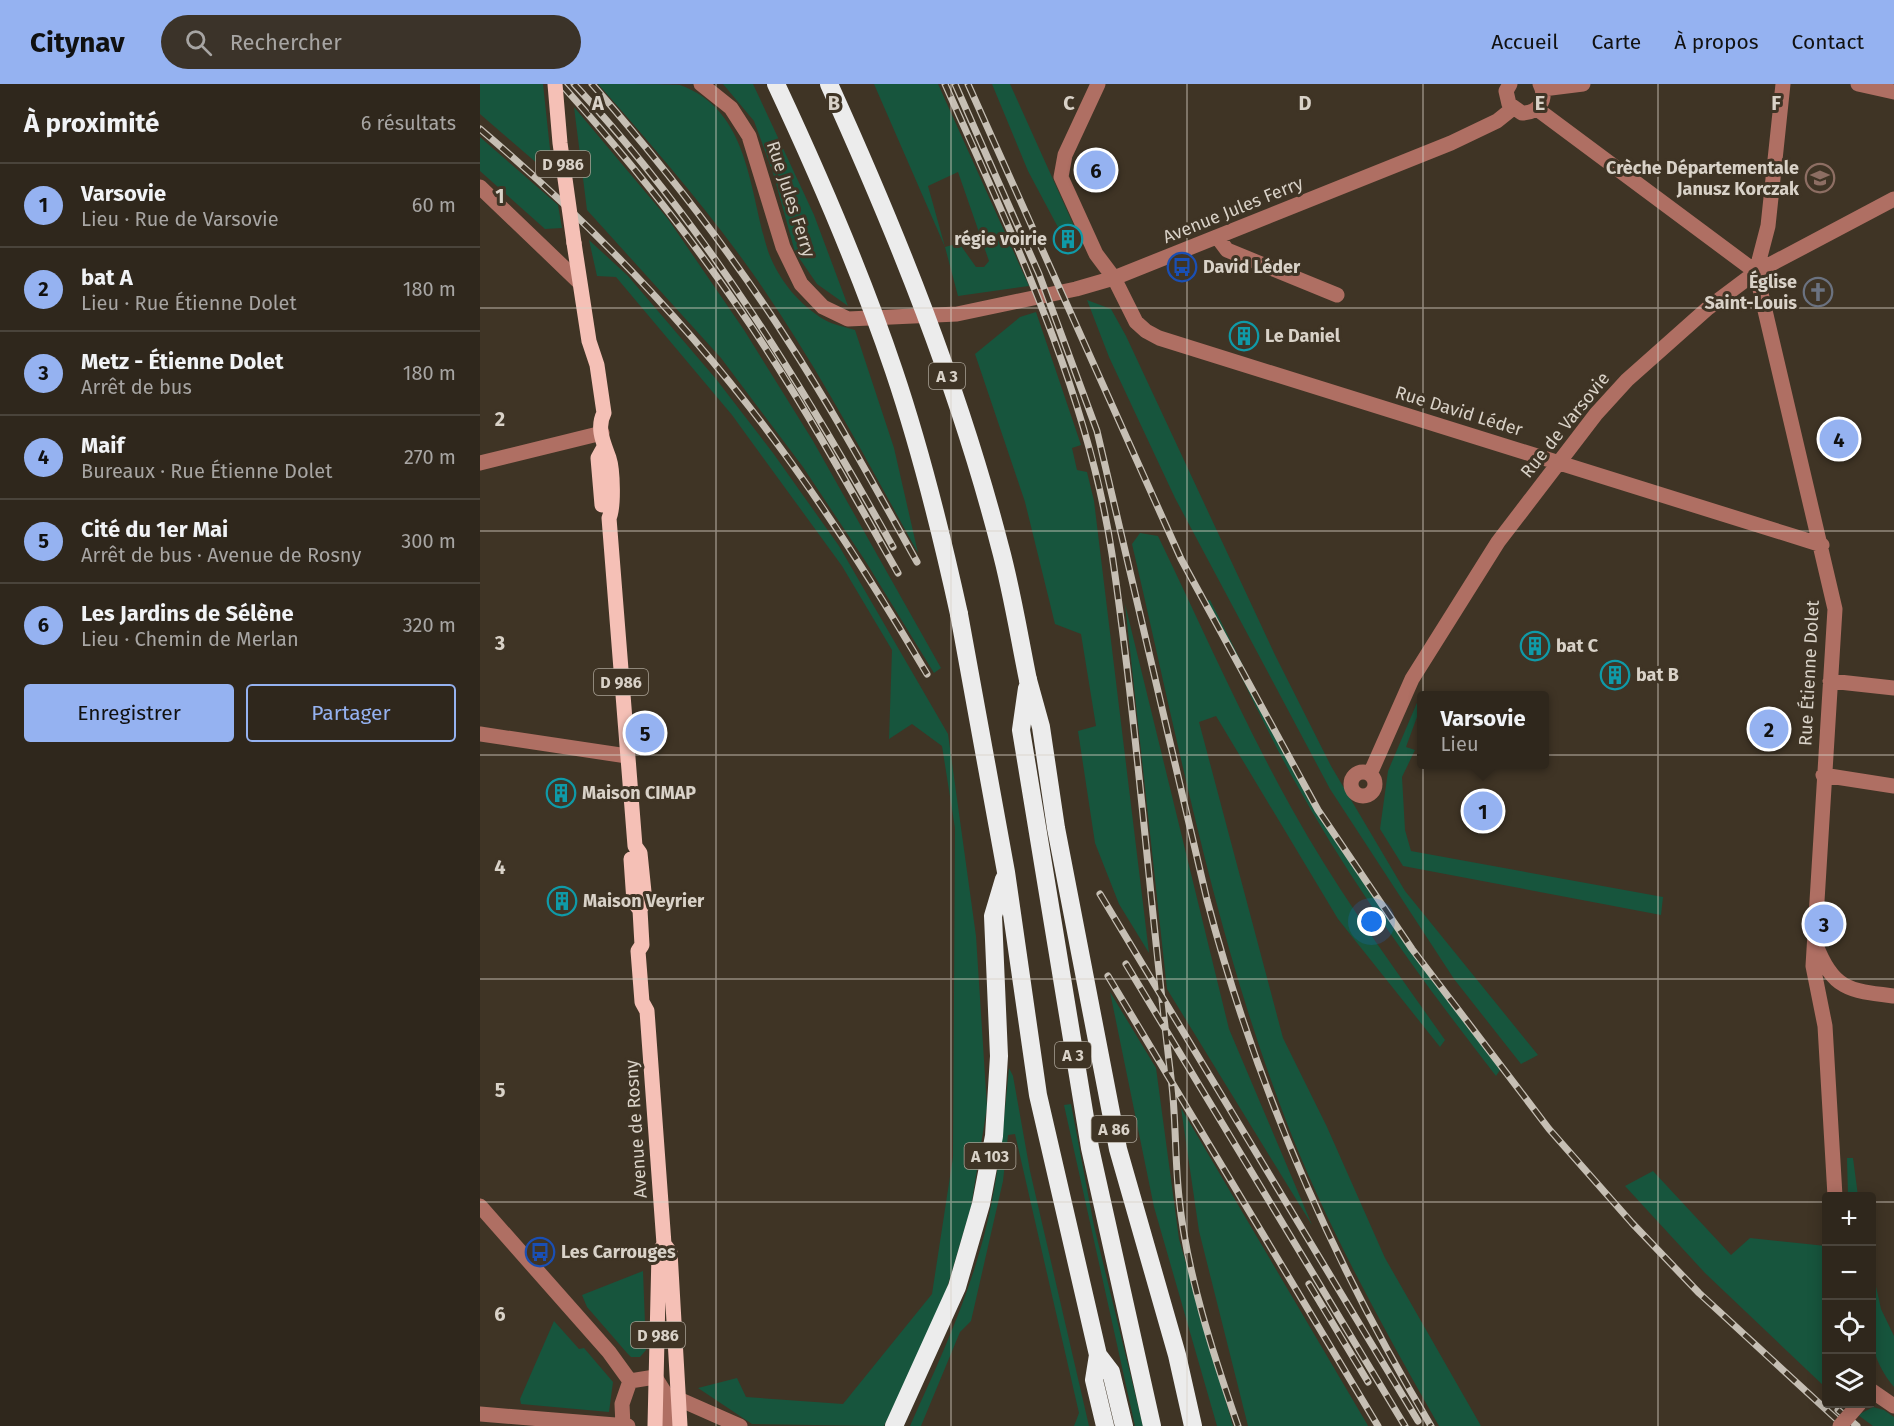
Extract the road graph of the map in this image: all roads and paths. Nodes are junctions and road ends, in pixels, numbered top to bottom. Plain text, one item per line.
1 (555, 84) edge
2 (701, 84) edge
3 (776, 84) edge
4 (829, 84) edge
5 (1098, 84) edge
6 (1510, 84) edge
7 (1583, 84) edge
8 (1784, 84) edge
9 (1858, 84) edge
10 (1542, 87) edge
11 (1894, 92) edge
12 (1512, 109) junction
13 (1538, 109) junction
14 (480, 187) edge
15 (1894, 200) edge
16 (1218, 238) junction
17 (1756, 272) junction
18 (1114, 278) junction
19 (578, 280) junction
20 (1337, 295) dead end
21 (957, 314) joint
22 (601, 426) junction
23 (480, 463) edge
24 (1559, 463) junction
25 (1822, 545) junction
26 (1028, 680) junction
27 (1830, 681) junction
28 (1894, 688) edge
29 (480, 734) edge
30 (627, 756) junction
31 (1370, 774) dead end
32 (1823, 775) junction
33 (1894, 786) edge
34 (1006, 872) junction
35 (1814, 943) junction
36 (1894, 996) edge
37 (1835, 1192) edge
38 (480, 1206) edge
39 (664, 1244) junction
40 (1098, 1355) junction
41 (677, 1371) junction
42 (655, 1377) junction
43 (630, 1381) junction
44 (1876, 1394) edge
45 (667, 1398) junction
46 (1894, 1406) edge
47 (1855, 1408) edge
48 (480, 1414) edge
49 (622, 1426) edge
50 (628, 1426) edge
51 (655, 1426) edge
52 (668, 1426) edge
53 (680, 1426) edge
54 (740, 1426) edge
55 (894, 1426) edge
56 (1105, 1426) edge
57 (1124, 1426) edge
58 (1152, 1426) edge
59 (1194, 1426) edge
60 (1840, 1426) edge

1 - 19 main road, Avenue de Rosny / D 986, bridge
2 - 21 street, Rue Jules Ferry
3 - 34 highway, A 3, bridge
4 - 26 highway, A 3, bridge
5 - 18 street, Rue David Léder
6 - 12 street
7 - 10 street
8 - 17 street, Rue Étienne Dolet
9 - 11 street
10 - 13 street
12 - 13 street
12 - 16 street, Avenue Jules Ferry
13 - 17 street
14 - 19 street
15 - 17 street, Rue de Varsovie
16 - 18 street, Avenue Jules Ferry
16 - 20 street
17 - 24 street, Rue de Varsovie
17 - 25 street, Rue Étienne Dolet
18 - 21 street, Avenue Jules Ferry
18 - 24 street, Rue David Léder
19 - 22 main road, Avenue de Rosny / D 986
22 - 23 street
22 - 30 main road, Avenue de Rosny / D 986
24 - 25 street, Rue David Léder
24 - 31 street, Rue de Varsovie
25 - 27 street, Rue Étienne Dolet
26 - 58 highway, A 3
26 - 59 highway, A 86
27 - 28 street
27 - 32 street, Rue Étienne Dolet
29 - 30 street
30 - 39 main road, Avenue de Rosny / D 986
32 - 33 street
32 - 35 street, Rue Étienne Dolet
34 - 40 highway, A 3
34 - 55 highway, A 103
35 - 36 street
35 - 37 street, Rue Étienne Dolet
38 - 43 street
39 - 41 main road, Avenue de Rosny / D 986
39 - 42 main road, Avenue de Rosny / D 986
40 - 56 highway
40 - 57 highway, A 3
41 - 42 street
41 - 45 main road, Avenue de Rosny / D 986
42 - 43 street
42 - 45 main road, Avenue de Rosny / D 986
43 - 49 street
44 - 46 street
45 - 51 main road, Avenue de Rosny / D 986
45 - 52 street, Avenue de Rosny
45 - 53 main road, Avenue de Rosny / D 986
45 - 54 street
47 - 60 street, bridge
48 - 49 street
49 - 50 street

